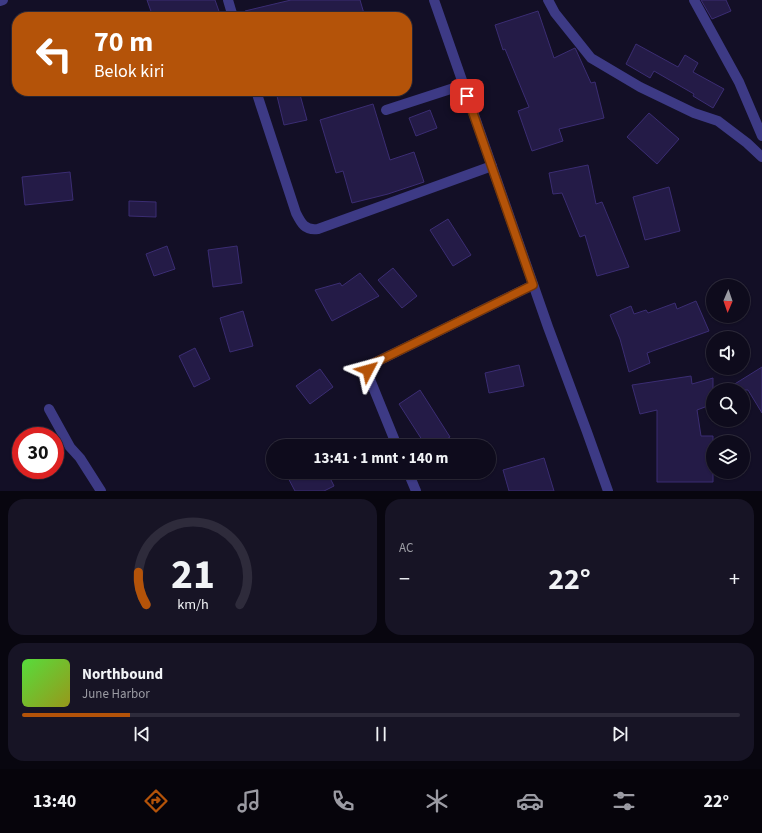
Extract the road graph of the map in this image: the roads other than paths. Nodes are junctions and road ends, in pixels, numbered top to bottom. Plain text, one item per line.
1 (228, 0) edge
2 (434, 0) edge
3 (548, 0) edge
4 (694, 0) edge
5 (232, 12) edge
6 (463, 85) junction
7 (258, 96) edge
8 (386, 110) dead end
9 (762, 136) edge
10 (762, 157) edge
11 (492, 166) junction
12 (533, 285) junction
13 (49, 408) dead end
14 (394, 439) edge
15 (411, 479) edge
16 (101, 491) edge
17 (416, 491) edge
18 (608, 491) edge

1 - 5 street
2 - 6 street
3 - 10 street
4 - 9 street
6 - 8 street
6 - 11 street
7 - 11 street
11 - 12 street
12 - 14 street
12 - 18 street
13 - 16 street
15 - 17 street

